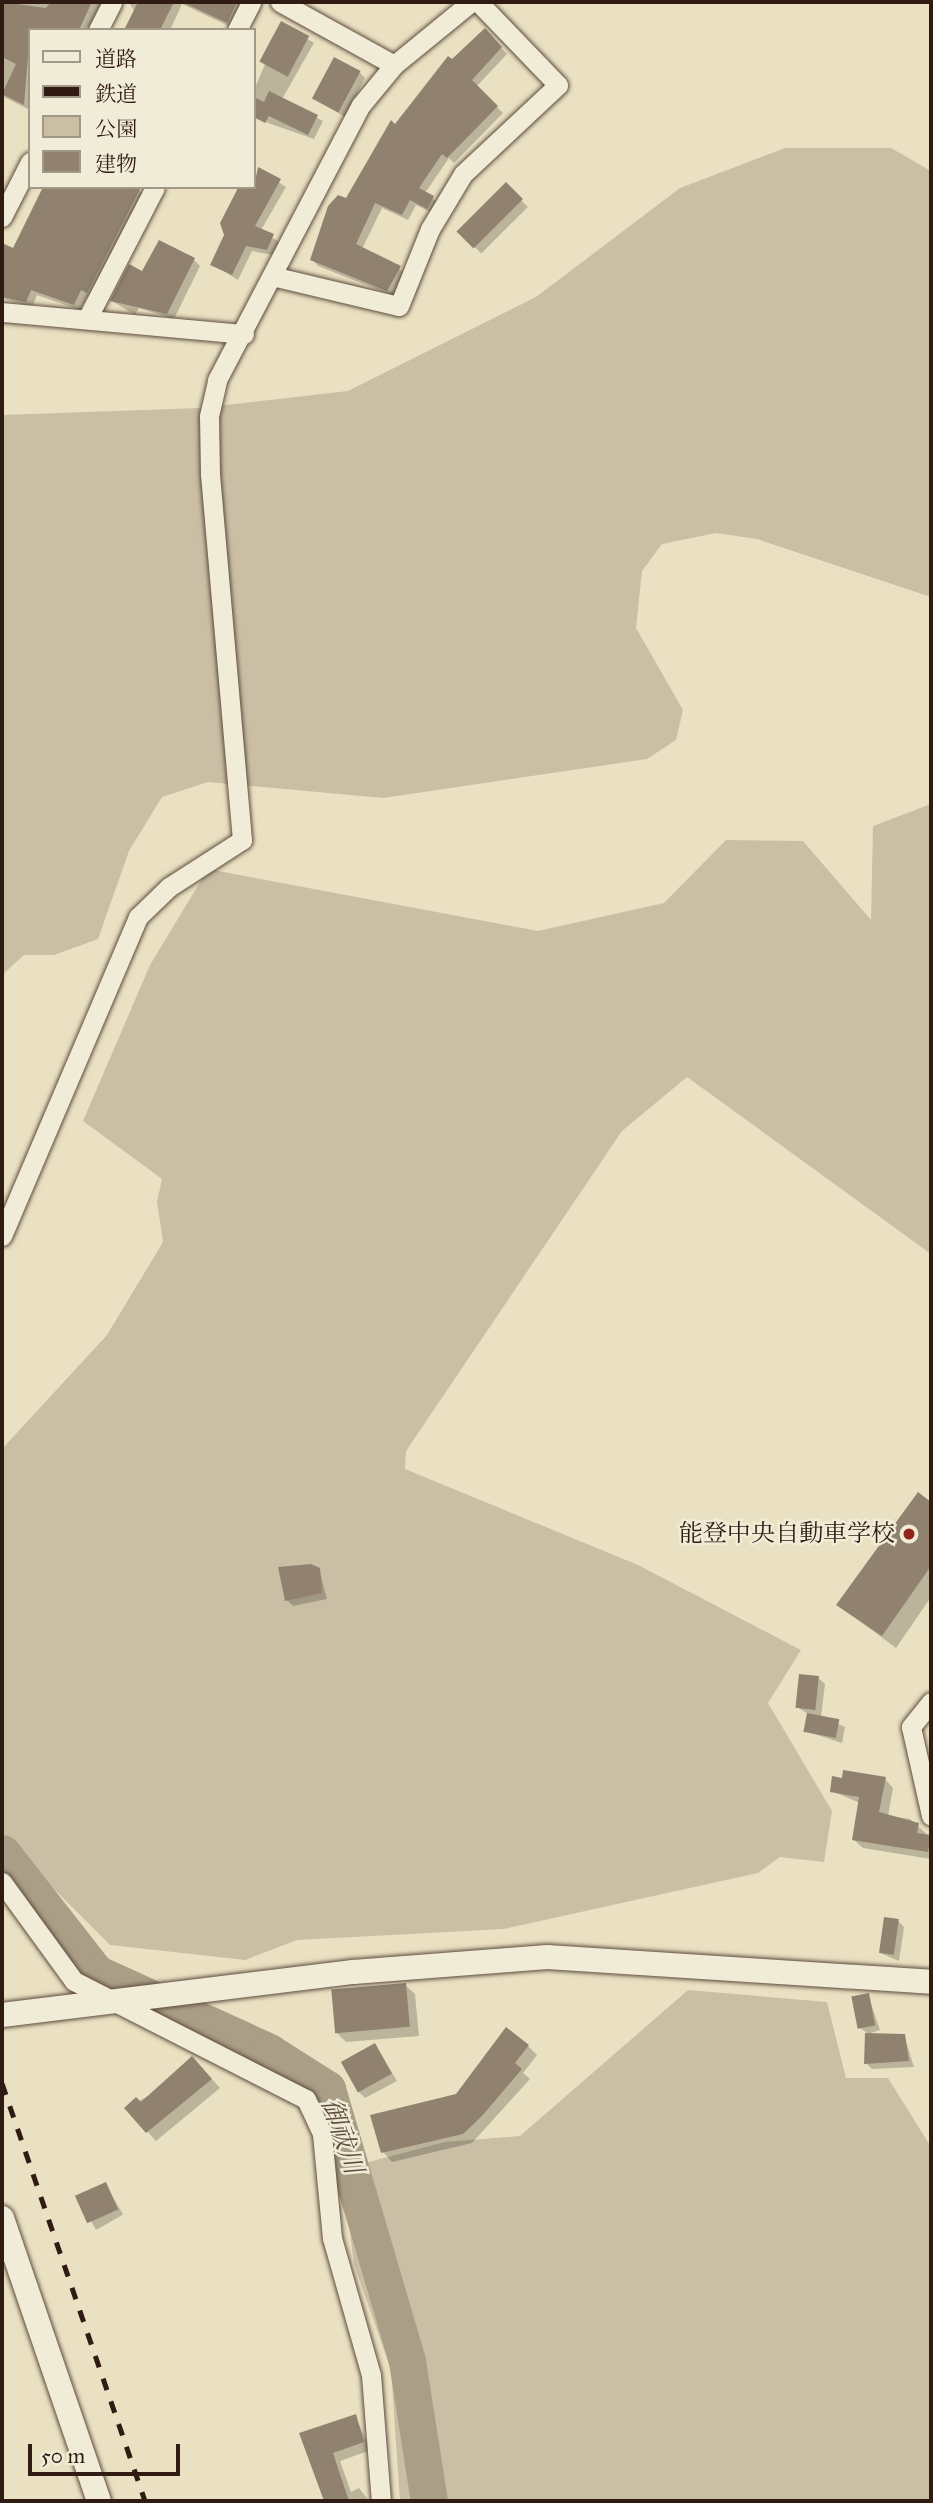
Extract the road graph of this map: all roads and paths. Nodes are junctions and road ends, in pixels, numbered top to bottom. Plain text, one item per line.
1 (112, 2) edge
2 (251, 2) edge
3 (280, 2) edge
4 (471, 2) edge
5 (478, 2) edge
6 (99, 28) edge
7 (238, 28) edge
8 (394, 65) junction
9 (28, 166) edge
10 (154, 189) edge
11 (2, 217) edge
12 (272, 276) junction
13 (2, 312) edge
14 (87, 319) junction
15 (244, 334) junction
16 (2, 1236) edge
17 (931, 1702) edge
18 (931, 1816) edge
19 (2, 1882) edge
20 (931, 1982) edge
21 (109, 2003) junction
22 (2, 2015) edge
23 (2, 2218) edge
24 (99, 2501) edge
25 (381, 2501) edge

1 - 6 street
2 - 7 street
3 - 8 street
4 - 8 street
5 - 12 street
8 - 12 street
9 - 11 street
10 - 14 street
12 - 15 street
13 - 14 street
14 - 15 street
15 - 16 street
17 - 18 street
19 - 21 street
20 - 21 street
21 - 22 street
21 - 25 street
23 - 24 street

